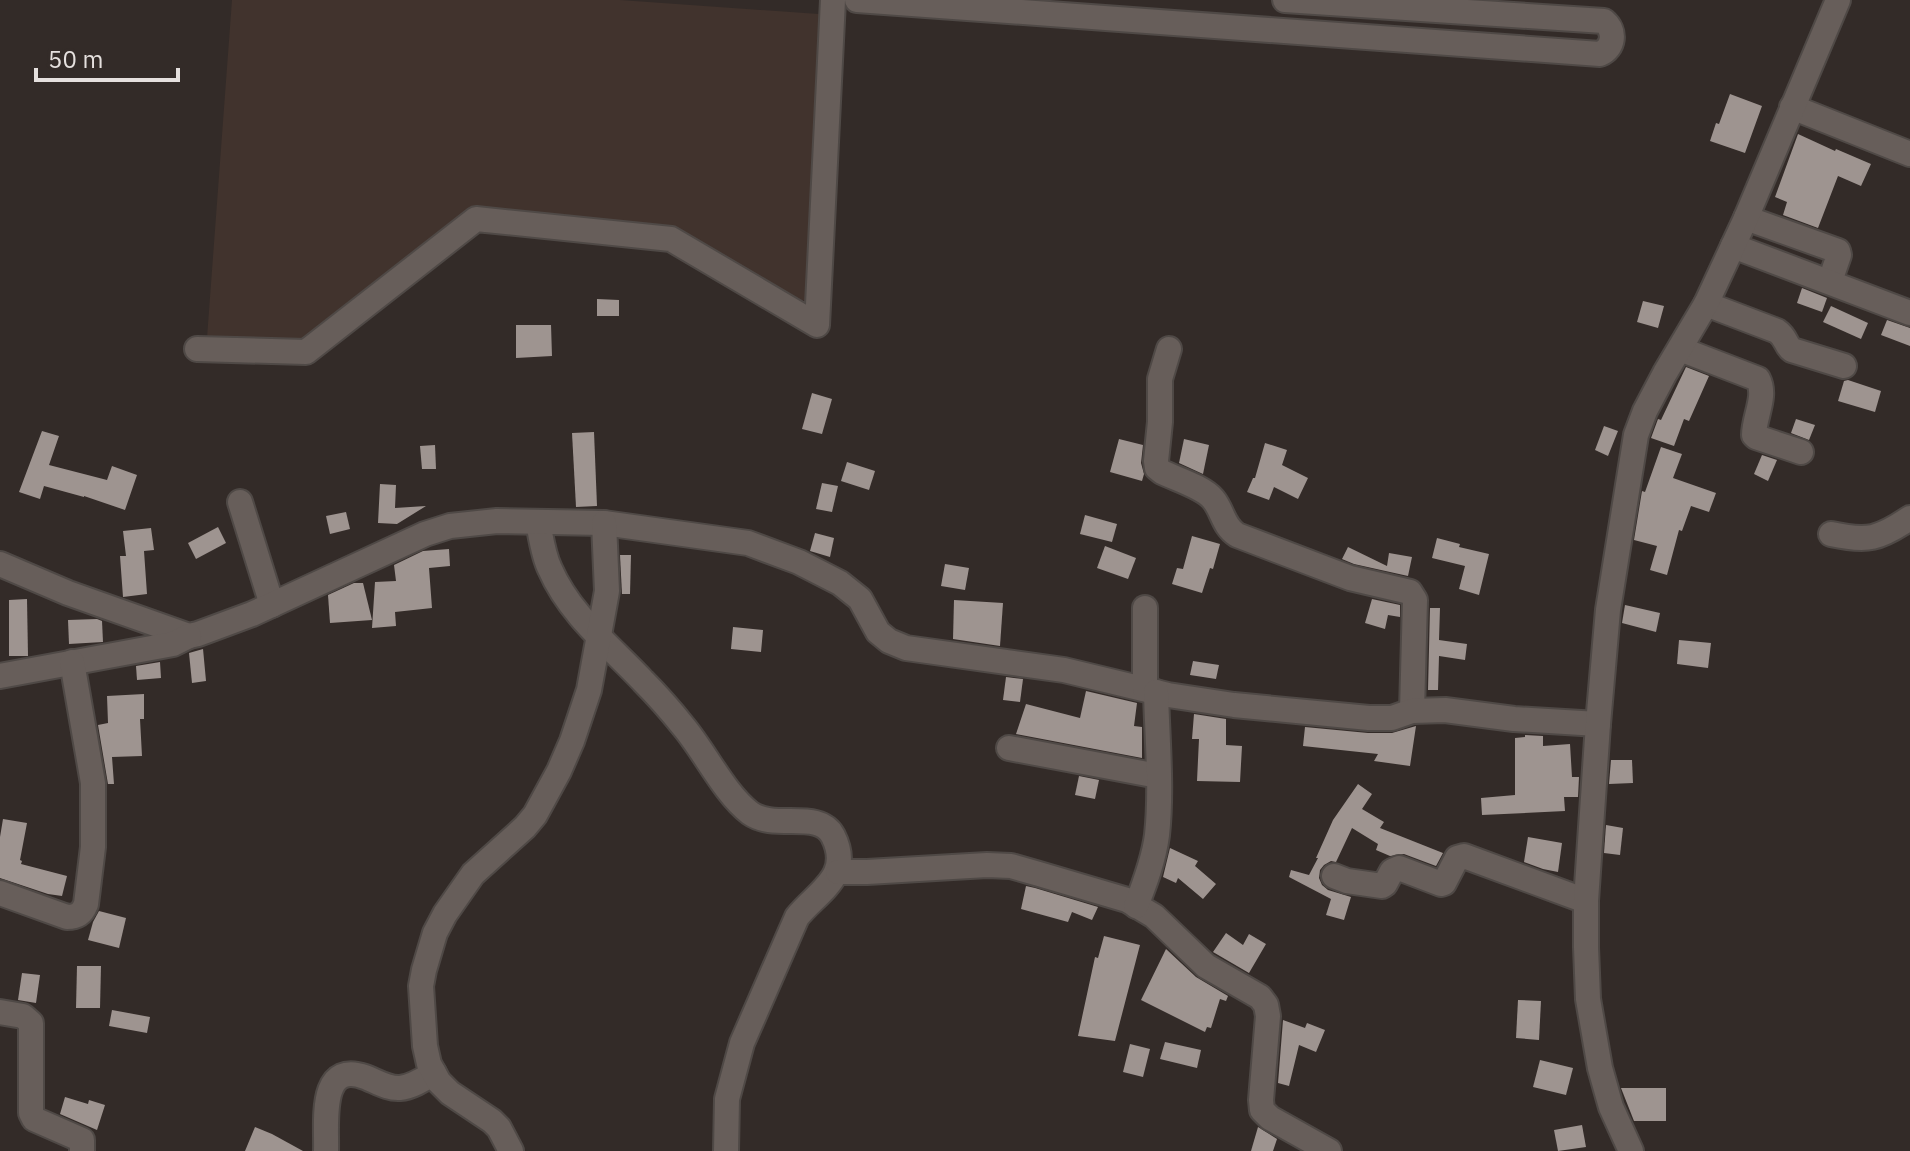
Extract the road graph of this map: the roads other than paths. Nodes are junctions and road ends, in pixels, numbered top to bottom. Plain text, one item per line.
1 (833, 0) edge
2 (857, 0) edge
3 (1285, 0) edge
4 (1838, 0) edge
5 (1373, 3) edge
6 (1401, 4) edge
7 (1370, 37) junction
8 (1399, 40) junction
9 (1792, 107) junction
10 (1910, 154) edge
11 (1746, 218) junction
12 (1733, 246) junction
13 (1830, 281) junction
14 (1706, 304) junction
15 (1910, 313) edge
16 (197, 349) dead end
17 (1169, 349) dead end
18 (1680, 349) junction
19 (1844, 366) dead end
20 (1801, 452) dead end
21 (240, 502) dead end
22 (1910, 518) edge
23 (538, 522) junction
24 (604, 523) junction
25 (1831, 534) dead end
26 (0, 564) edge
27 (272, 605) junction
28 (1145, 608) dead end
29 (189, 636) junction
30 (599, 637) junction
31 (72, 662) junction
32 (0, 676) edge
33 (1150, 690) junction
34 (1412, 711) junction
35 (1598, 724) junction
36 (1009, 748) dead end
37 (1158, 776) junction
38 (838, 872) junction
39 (1334, 876) dead end
40 (0, 893) edge
41 (1586, 901) junction
42 (1136, 906) junction
43 (0, 1012) edge
44 (434, 1073) junction
45 (82, 1151) edge
46 (326, 1151) edge
47 (511, 1151) edge
48 (726, 1151) edge
49 (1329, 1151) edge
50 (1631, 1151) edge

1 - 16 street
2 - 7 street
3 - 5 street
4 - 9 street
5 - 6 street
5 - 7 street
6 - 8 street
6 - 8 street
7 - 8 street
9 - 10 street
9 - 11 street
11 - 12 street
11 - 13 street
12 - 13 street
12 - 14 street
13 - 15 street
14 - 18 street
14 - 19 street
17 - 34 street
18 - 20 street
18 - 35 street
21 - 27 street
22 - 25 street
23 - 24 street
23 - 27 street
23 - 30 street
24 - 30 street
24 - 33 street
26 - 29 street
27 - 29 street
28 - 33 street
29 - 31 street
30 - 38 street
30 - 44 street
31 - 32 street
31 - 40 street
33 - 34 street
33 - 37 street
34 - 35 street
35 - 41 street
36 - 37 street
37 - 42 street
38 - 42 street
38 - 48 street
39 - 41 street
41 - 50 street
42 - 49 street
43 - 45 street
44 - 46 street
44 - 47 street

